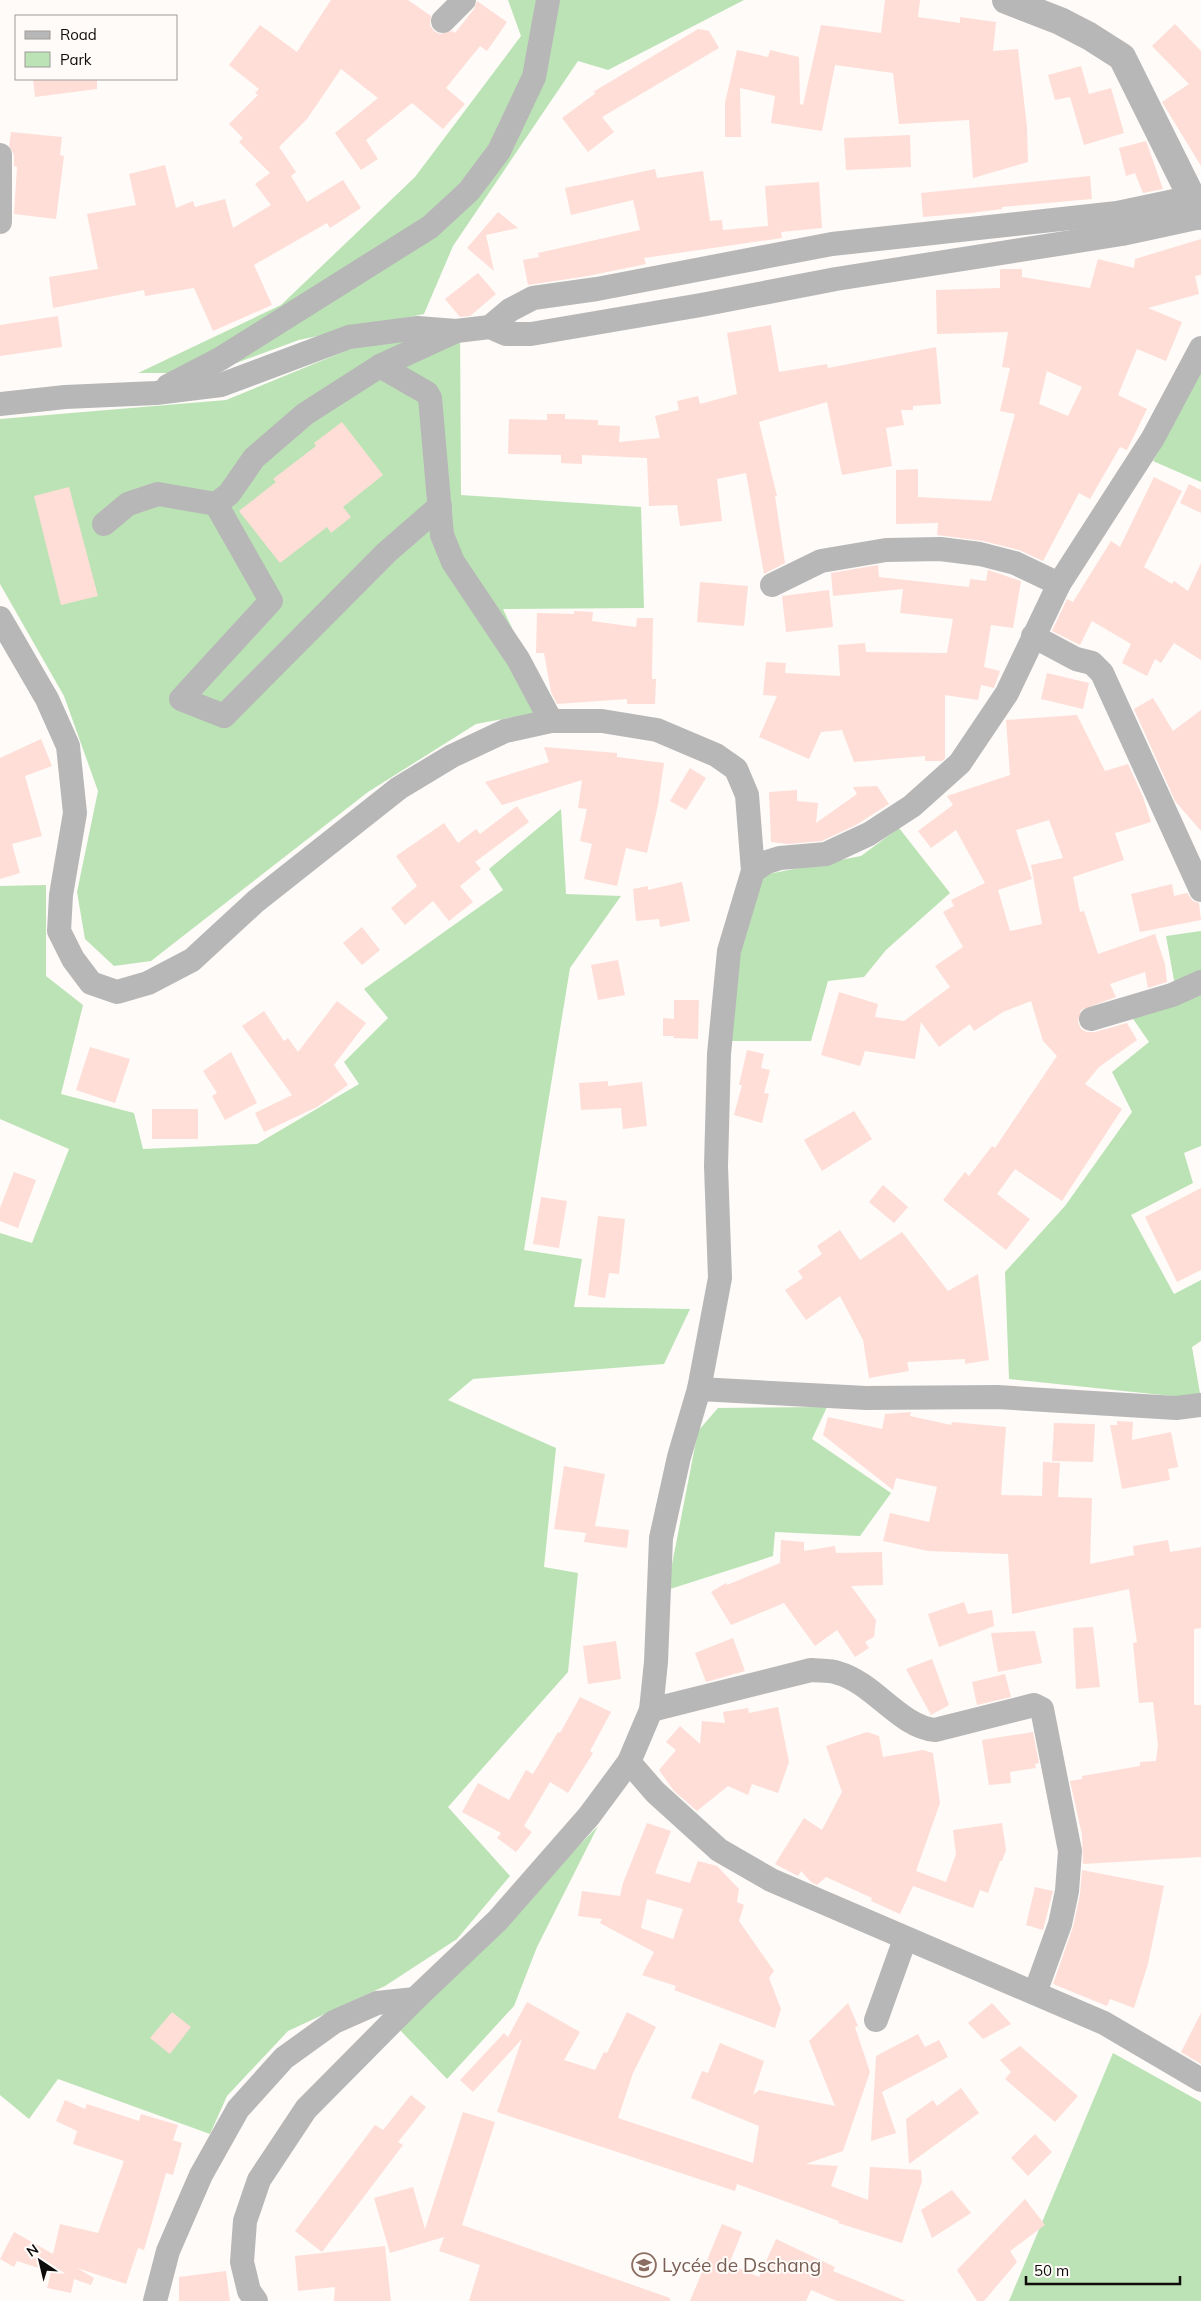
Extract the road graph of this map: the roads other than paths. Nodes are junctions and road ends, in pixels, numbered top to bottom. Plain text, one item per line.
1 (464, 0) edge
2 (548, 0) edge
3 (1010, 0) edge
4 (443, 21) dead end
5 (0, 155) edge
6 (1199, 207) edge
7 (0, 222) edge
8 (490, 327) junction
9 (456, 332) junction
10 (1201, 348) edge
11 (380, 366) junction
12 (156, 393) junction
13 (1, 398) edge
14 (216, 504) junction
15 (440, 506) junction
16 (104, 524) dead end
17 (1059, 584) junction
18 (772, 585) dead end
19 (0, 618) edge
20 (1033, 636) junction
21 (551, 721) junction
22 (754, 872) junction
23 (1201, 890) edge
24 (1201, 982) edge
25 (1091, 1019) dead end
26 (699, 1389) junction
27 (1201, 1405) edge
28 (651, 1710) junction
29 (629, 1762) junction
30 (905, 1939) junction
31 (1035, 1993) junction
32 (415, 1999) junction
33 (876, 2020) dead end
34 (1201, 2080) edge
35 (155, 2301) edge
36 (256, 2301) edge

1 - 4 street
2 - 12 street
3 - 6 street
5 - 7 street
6 - 8 street
6 - 8 street
8 - 9 street
9 - 11 street
9 - 12 street
10 - 17 street
11 - 14 street
11 - 15 street
12 - 13 street
14 - 15 street
14 - 16 street
15 - 21 street
17 - 18 street
17 - 20 street
19 - 21 street
20 - 22 street
20 - 23 street
21 - 22 street
22 - 26 street
24 - 25 street
26 - 27 street
26 - 28 street
28 - 29 street
28 - 31 street
29 - 30 street
29 - 32 street
30 - 31 street
30 - 33 street
31 - 34 street
32 - 35 street
32 - 36 street

